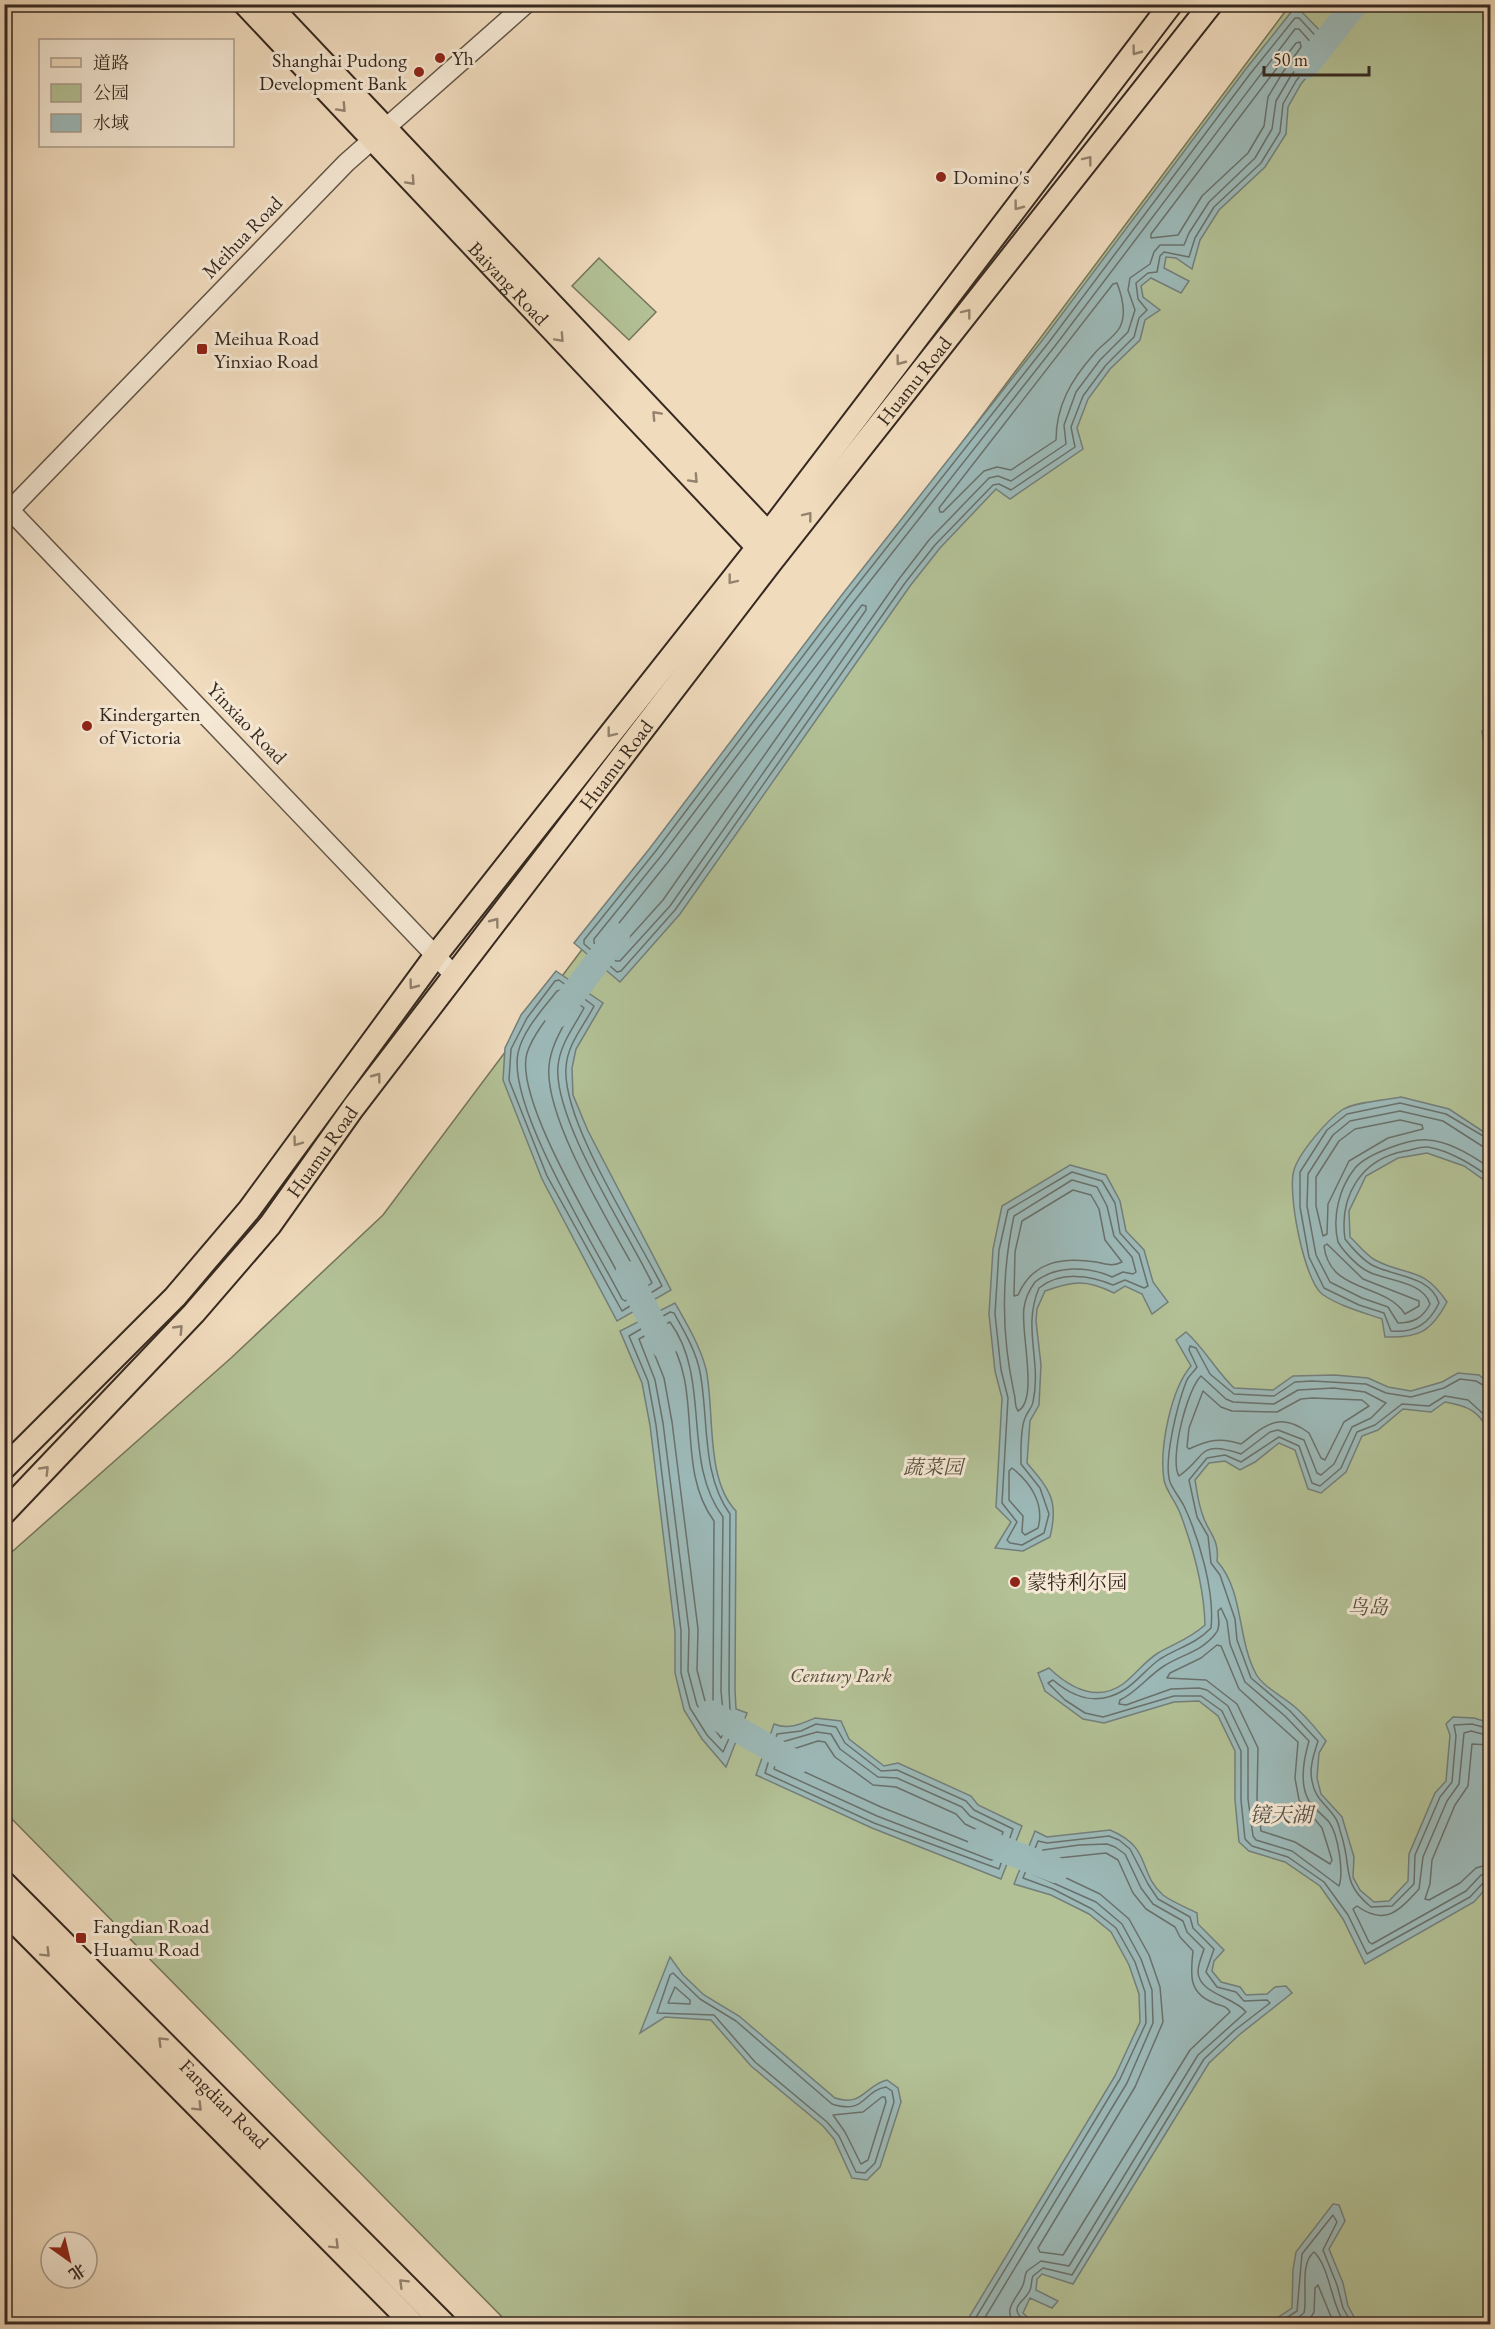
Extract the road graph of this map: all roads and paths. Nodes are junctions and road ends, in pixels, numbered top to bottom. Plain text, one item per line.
1 (245, 4) edge
2 (268, 4) edge
3 (526, 4) edge
4 (1171, 4) edge
5 (1211, 4) edge
6 (377, 133) junction
7 (7, 510) edge
8 (770, 548) junction
9 (436, 955) junction
10 (454, 975) junction
11 (4, 1468) edge
12 (4, 1513) edge
13 (4, 1883) edge
14 (4, 1911) edge
15 (413, 2325) edge
16 (444, 2325) edge

1 -> 6 main road, Baiyang Road
2 - 6 main road, Baiyang Road
3 - 6 street, Meihua Road
4 -> 8 main road, Huamu Road
8 -> 5 main road, Huamu Road
6 - 7 street, Meihua Road
6 - 8 main road, Baiyang Road
7 - 9 street, Yinxiao Road
8 -> 9 main road, Huamu Road
10 -> 8 main road, Huamu Road
9 - 10 street, Yinxiao Road
9 -> 11 main road, Huamu Road
12 -> 10 main road, Huamu Road
16 -> 13 main road, Fangdian Road
14 -> 15 main road, Fangdian Road

